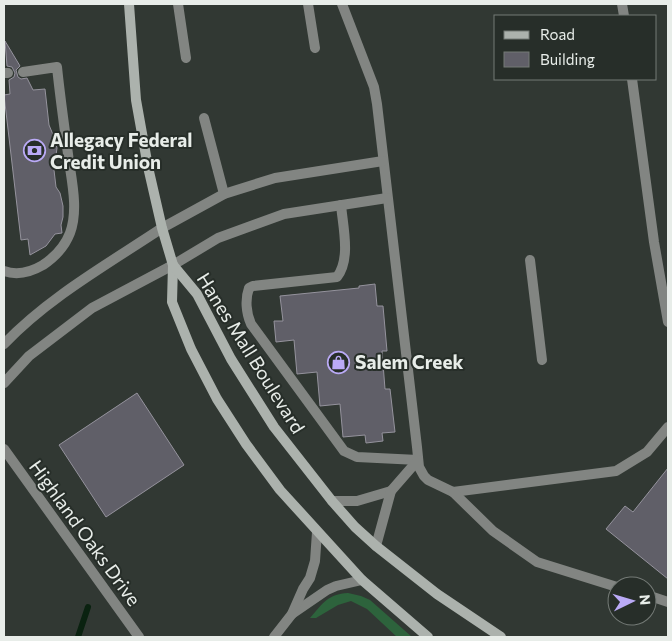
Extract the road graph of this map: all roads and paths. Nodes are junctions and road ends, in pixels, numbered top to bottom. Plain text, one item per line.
1 (129, 4) edge
2 (178, 4) edge
3 (308, 4) edge
4 (342, 4) edge
5 (315, 48) dead end
6 (186, 58) dead end
7 (23, 72) dead end
8 (632, 80) edge
9 (204, 118) dead end
10 (383, 161) junction
11 (224, 194) junction
12 (387, 198) junction
13 (341, 205) junction
14 (162, 228) junction
15 (530, 260) dead end
16 (173, 264) junction
17 (4, 271) edge
18 (668, 322) edge
19 (4, 344) edge
20 (542, 360) dead end
21 (4, 383) edge
22 (668, 427) edge
23 (4, 449) edge
24 (418, 460) junction
25 (391, 491) junction
26 (453, 492) junction
27 (332, 501) junction
28 (317, 532) junction
29 (376, 546) junction
30 (362, 580) junction
31 (607, 584) edge
32 (292, 614) junction
33 (139, 637) edge
34 (274, 637) edge
35 (428, 637) edge
36 (501, 637) edge

1 - 14 main road, Hanes Mall Boulevard
2 - 6 street
3 - 5 street
4 - 10 street
7 - 17 street
8 - 18 street
9 - 11 street
10 - 11 street
10 - 12 street
11 - 14 street
12 - 13 street
12 - 24 street
13 - 16 street
13 - 24 street
14 - 16 main road, Hanes Mall Boulevard
14 - 19 street
15 - 20 street
16 - 21 street
16 - 27 main road, Hanes Mall Boulevard
16 - 28 main road, Hanes Mall Boulevard
22 - 26 street
23 - 33 street, Highland Oaks Drive
24 - 25 street
24 - 26 street
25 - 27 street
25 - 29 street
26 - 31 street
27 - 29 main road, Hanes Mall Boulevard
28 - 30 main road, Hanes Mall Boulevard
28 - 32 street
29 - 36 main road, Hanes Mall Boulevard
30 - 32 street
30 - 35 main road, Hanes Mall Boulevard
32 - 34 street

